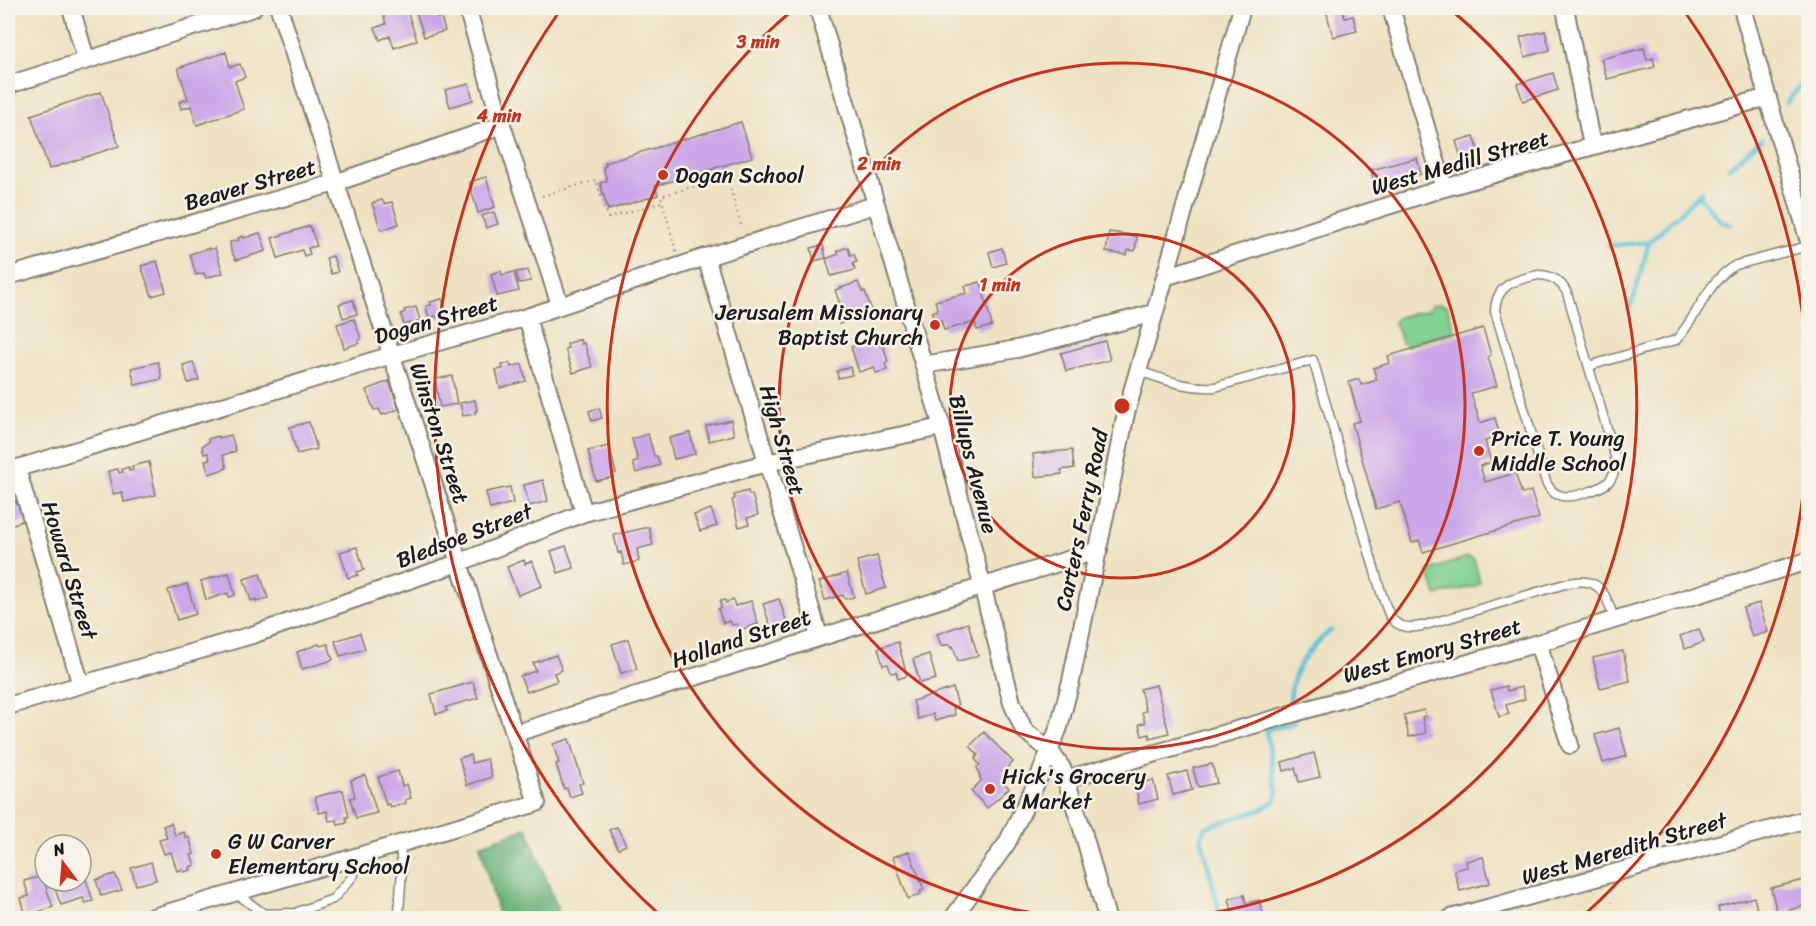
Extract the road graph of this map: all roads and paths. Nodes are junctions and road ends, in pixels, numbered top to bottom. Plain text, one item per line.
1 (71, 8) edge
2 (253, 8) edge
3 (279, 8) edge
4 (467, 8) edge
5 (818, 8) edge
6 (1242, 8) edge
7 (1391, 8) edge
8 (1565, 8) edge
9 (1743, 8) edge
10 (86, 59) junction
11 (8, 85) edge
12 (1768, 97) junction
13 (502, 125) junction
14 (1592, 146) junction
15 (724, 167) dead end
16 (727, 177) junction
17 (335, 183) junction
18 (1444, 188) junction
19 (527, 201) junction
20 (662, 202) junction
21 (875, 206) junction
22 (1809, 238) edge
23 (746, 245) junction
24 (1809, 246) edge
25 (706, 257) junction
26 (680, 266) junction
27 (8, 276) edge
28 (1165, 277) junction
29 (560, 306) junction
30 (1154, 313) junction
31 (527, 317) junction
32 (392, 355) junction
33 (924, 365) junction
34 (1589, 366) junction
35 (1138, 371) junction
36 (942, 427) junction
37 (766, 463) junction
38 (12, 470) edge
39 (584, 513) junction
40 (1099, 549) junction
41 (1809, 561) edge
42 (458, 562) junction
43 (981, 587) junction
44 (1614, 620) junction
45 (819, 636) junction
46 (1538, 643) junction
47 (81, 685) junction
48 (8, 706) edge
49 (516, 733) junction
50 (1570, 745) dead end
51 (1050, 751) junction
52 (1066, 779) junction
53 (1809, 819) edge
54 (400, 844) junction
55 (357, 857) junction
56 (236, 893) junction
57 (399, 912) dead end
58 (150, 918) edge
59 (952, 918) edge
60 (1107, 918) edge
61 (1451, 918) edge

1 - 10 street
2 - 10 street
3 - 17 street, Winston Street
4 - 13 street
5 - 21 street, Billups Avenue
6 - 28 street, Carters Ferry Road
7 - 18 street
8 - 14 street
9 - 12 street
10 - 11 street
12 - 14 street, West Medill Street
12 - 22 street
13 - 17 street, Beaver Street
13 - 19 street
14 - 18 street, West Medill Street
15 - 16 path
16 - 20 path
16 - 23 path
17 - 27 street, Beaver Street
17 - 32 street, Winston Street
18 - 28 street, West Medill Street
19 - 20 path
19 - 29 street
20 - 26 path
21 - 23 street, Dogan Street
21 - 33 street, Billups Avenue
23 - 25 street, Dogan Street
24 - 34 lane
25 - 26 street, Dogan Street
25 - 37 street, High Street
26 - 29 street, Dogan Street
28 - 30 street, Carters Ferry Road
29 - 31 street, Dogan Street
30 - 33 street
30 - 35 street, Carters Ferry Road
31 - 32 street, Dogan Street
31 - 39 street
32 - 38 street, Dogan Street
32 - 42 street, Winston Street
33 - 36 street, Billups Avenue
34 - 34 lane
35 - 40 street, Carters Ferry Road
35 - 44 lane
36 - 37 street, Bledsoe Street
36 - 43 street, Billups Avenue
37 - 39 street, Bledsoe Street
37 - 45 street, High Street
38 - 47 street, Howard Street
39 - 42 street, Bledsoe Street
40 - 43 street, Holland Street
40 - 51 street, Carters Ferry Road
41 - 44 street, West Emory Street
42 - 47 street, Bledsoe Street
42 - 49 street, Winston Street
43 - 45 street, Holland Street
43 - 51 street, Billups Avenue
44 - 46 street, West Emory Street
45 - 49 street, Holland Street
46 - 50 street
46 - 52 street, West Emory Street
47 - 48 street, Bledsoe Street
49 - 54 street, Winston Street
51 - 52 street, Billups Avenue
51 - 59 street, Carters Ferry Road
52 - 60 street, Billups Avenue
53 - 61 street, West Meredith Street
54 - 55 street
54 - 57 lane
55 - 56 street
55 - 56 lane
56 - 58 street

